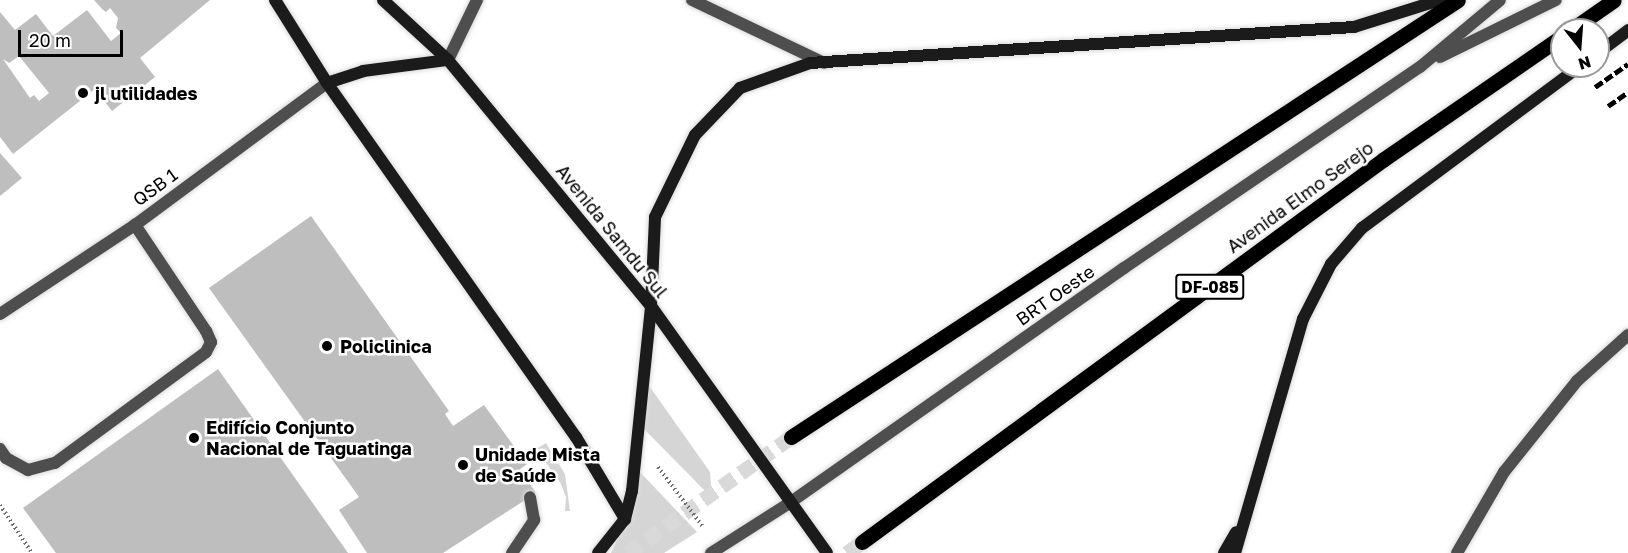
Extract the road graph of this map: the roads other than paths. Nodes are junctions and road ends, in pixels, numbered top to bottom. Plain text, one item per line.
1 (275, 0) edge
2 (383, 0) edge
3 (477, 0) edge
4 (692, 0) edge
5 (1440, 0) edge
6 (1458, 0) edge
7 (1500, 0) edge
8 (1556, 0) edge
9 (1614, 0) edge
10 (1588, 18) edge
11 (1628, 30) edge
12 (1550, 44) edge
13 (1610, 44) edge
14 (448, 60) junction
15 (824, 63) junction
16 (1420, 67) junction
17 (1564, 78) edge
18 (327, 83) junction
19 (135, 225) junction
20 (651, 306) junction
21 (0, 314) edge
22 (1628, 335) edge
23 (791, 437) tunnel mouth
24 (0, 449) edge
25 (530, 497) dead end
26 (791, 502) junction
27 (1247, 513) junction
28 (625, 519) junction
29 (862, 542) tunnel mouth
30 (715, 551) edge
31 (512, 553) edge
32 (597, 553) edge
33 (827, 553) edge
34 (1224, 553) edge
35 (1235, 553) edge
36 (1457, 553) edge

1 - 18 main road
2 - 14 main road, Avenida Samdu Sul
3 - 14 street
4 - 15 street
5 - 15 main road
6 - 23 main road
7 - 16 street, BRT Oeste
8 - 16 street, BRT Oeste
9 - 10 main road
11 - 13 main road
12 - 29 main road, Avenida Elmo Serejo / DF-085
14 - 18 main road
14 - 20 main road, Avenida Samdu Sul
15 - 20 main road
16 - 26 street, BRT Oeste
17 - 27 main road
18 - 19 street, QSB 1
18 - 28 main road
19 - 21 street, QSB 1
19 - 24 street
20 - 26 main road, Avenida Samdu Sul
20 - 28 main road
22 - 36 street
25 - 31 street
26 - 30 street, BRT Oeste
26 - 33 main road, Avenida Samdu Sul
27 - 34 main road
27 - 35 main road
28 - 32 main road

